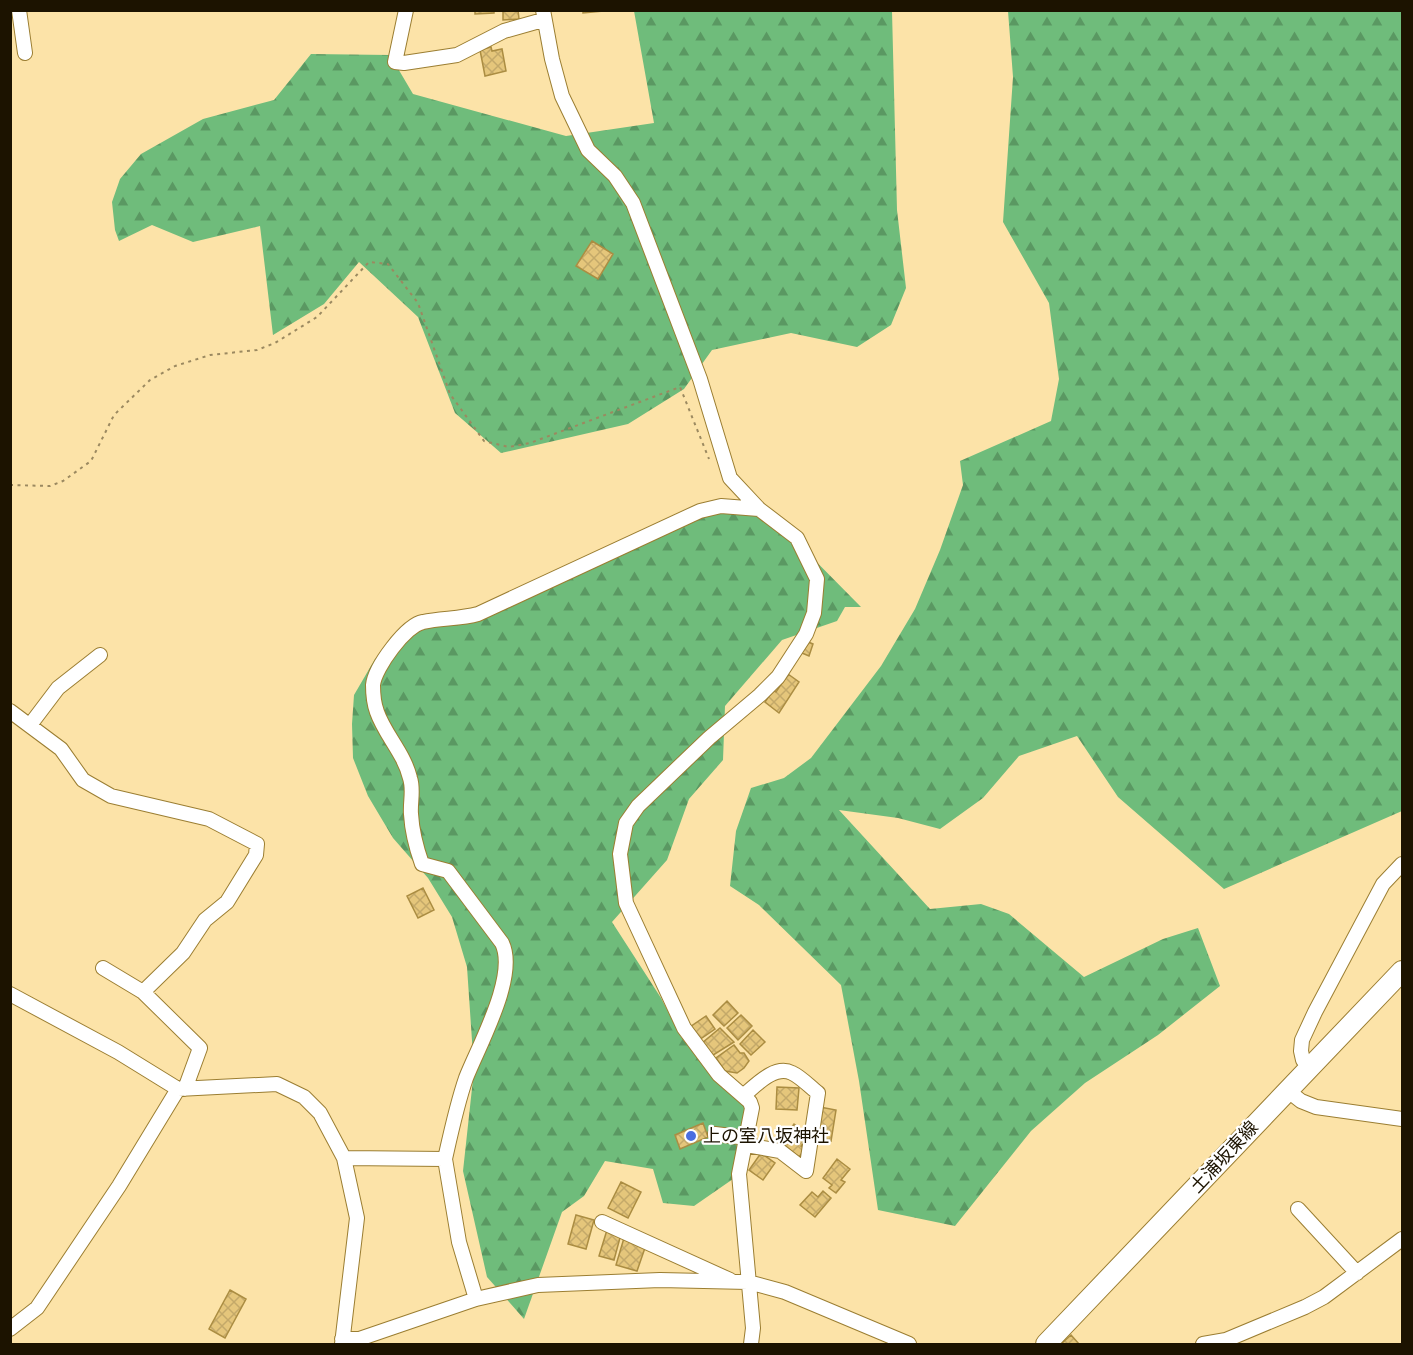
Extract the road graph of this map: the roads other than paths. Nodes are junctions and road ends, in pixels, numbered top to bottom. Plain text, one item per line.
1 (19, 10) edge
2 (406, 10) edge
3 (543, 15) edge
4 (25, 53) dead end
5 (759, 508) junction
6 (100, 655) dead end
7 (10, 711) edge
8 (30, 725) junction
9 (1402, 864) edge
10 (103, 968) dead end
11 (1402, 971) edge
12 (143, 992) junction
13 (10, 994) edge
14 (1310, 1066) junction
15 (181, 1089) junction
16 (1287, 1090) junction
17 (743, 1096) junction
18 (1402, 1119) edge
19 (715, 1134) dead end
20 (746, 1142) junction
21 (344, 1158) junction
22 (445, 1159) junction
23 (1298, 1209) dead end
24 (602, 1222) dead end
25 (1402, 1239) edge
26 (1357, 1273) junction
27 (741, 1282) junction
28 (476, 1299) junction
29 (10, 1329) edge
30 (342, 1342) edge
31 (751, 1344) edge
32 (909, 1344) edge
33 (1046, 1344) edge
34 (1203, 1344) edge

1 - 4 street
2 - 3 street
3 - 5 street
5 - 17 street
5 - 22 street
6 - 8 street
7 - 8 street
8 - 12 street
9 - 14 street
10 - 12 street
11 - 14 main road, 土浦坂東線
12 - 15 street
13 - 15 street
14 - 16 main road, 土浦坂東線
15 - 21 street
15 - 29 street
16 - 18 street
16 - 33 main road, 土浦坂東線
17 - 20 street
17 - 20 street
19 - 20 street
20 - 27 street
21 - 22 street
21 - 30 street
22 - 28 street
23 - 26 street
24 - 27 street
25 - 26 street
26 - 34 street
27 - 28 street
27 - 31 street
27 - 32 street
28 - 30 street

